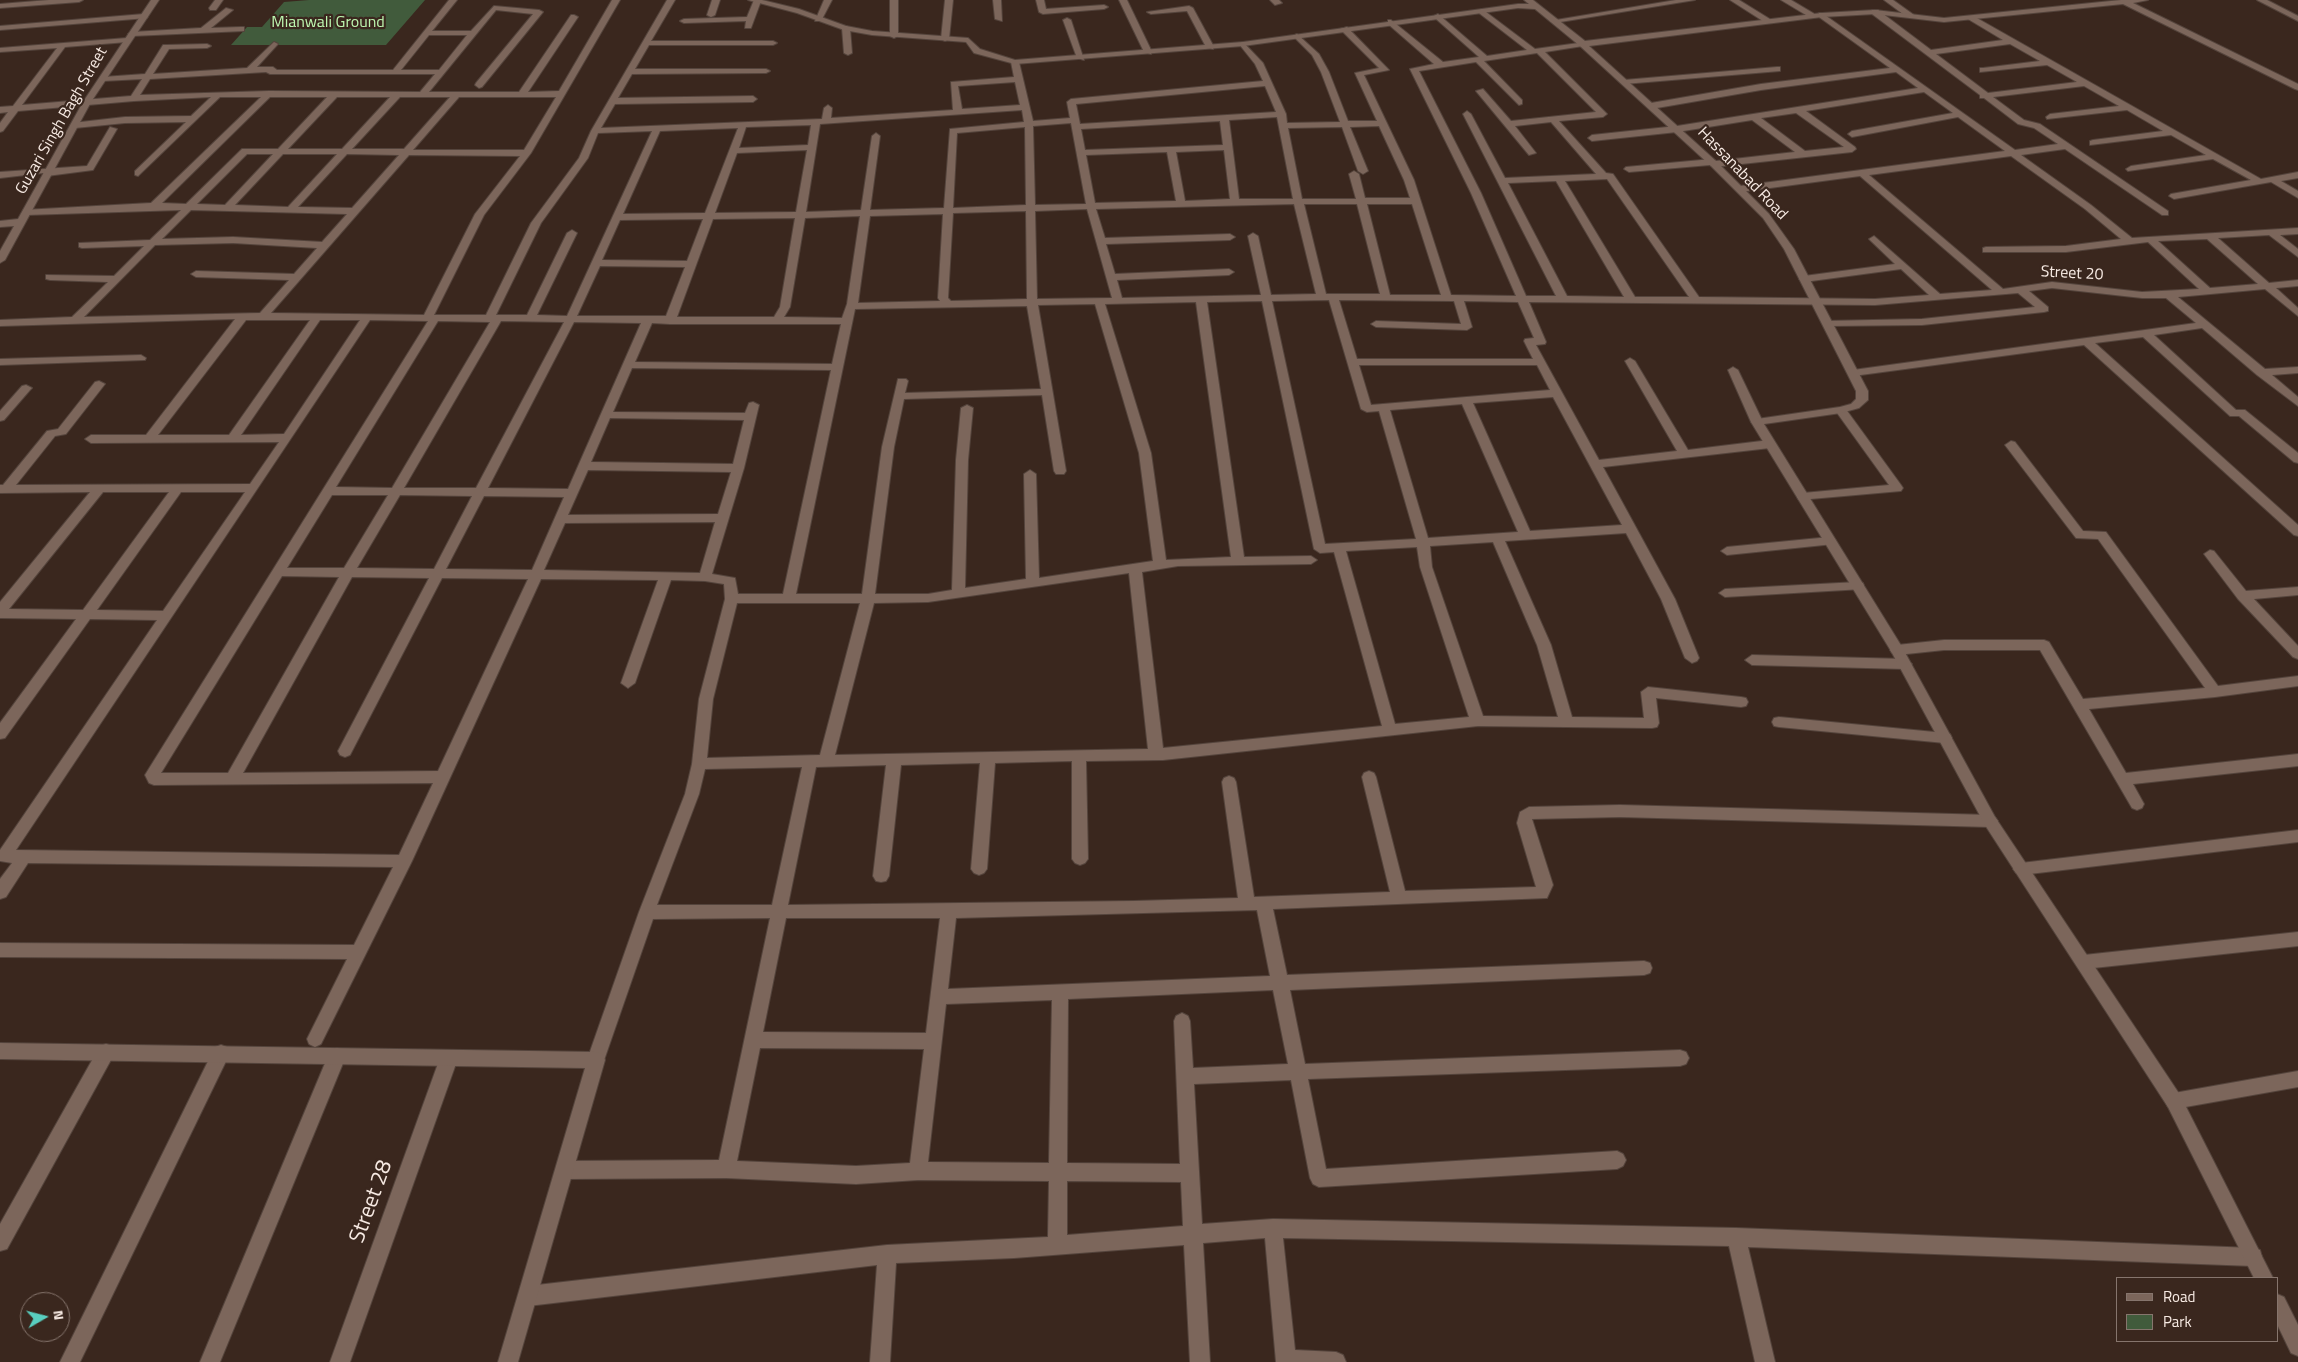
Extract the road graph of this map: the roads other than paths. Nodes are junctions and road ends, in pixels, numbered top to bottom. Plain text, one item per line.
1 (79, 0) edge
2 (155, 0) edge
3 (219, 0) edge
4 (453, 0) edge
5 (532, 0) edge
6 (616, 0) edge
7 (671, 0) edge
8 (716, 0) edge
9 (754, 0) edge
10 (828, 0) edge
11 (894, 0) edge
12 (949, 0) edge
13 (997, 0) edge
14 (1040, 0) edge
15 (1122, 0) edge
16 (1528, 0) edge
17 (1692, 0) edge
18 (1734, 0) edge
19 (1785, 0) edge
20 (1890, 0) edge
21 (2144, 0) edge
22 (2262, 0) edge
23 (768, 1) edge
24 (2124, 1) edge
25 (0, 6) edge
26 (1537, 7) junction
27 (213, 8) dead end
28 (1104, 8) dead end
29 (524, 9) junction
30 (230, 10) dead end
31 (1482, 11) junction
32 (1151, 12) dead end
33 (1875, 12) junction
34 (710, 15) dead end
35 (1910, 15) junction
36 (144, 16) junction
37 (1438, 16) junction
38 (1818, 16) junction
39 (574, 17) dead end
40 (1972, 18) junction
41 (818, 19) junction
42 (999, 19) dead end
43 (2298, 19) edge
44 (1067, 20) dead end
45 (684, 21) dead end
46 (1554, 21) junction
47 (1391, 22) junction
48 (1770, 22) junction
49 (0, 28) edge
50 (846, 28) junction
51 (241, 29) dead end
52 (1344, 29) junction
53 (204, 30) junction
54 (426, 33) junction
55 (473, 33) junction
56 (894, 36) junction
57 (1298, 36) junction
58 (129, 37) junction
59 (945, 39) junction
60 (2013, 41) junction
61 (645, 43) junction
62 (773, 43) dead end
63 (274, 44) dead end
64 (1243, 44) junction
65 (1583, 44) junction
66 (63, 45) junction
67 (207, 46) dead end
68 (1210, 46) junction
69 (1, 51) edge
70 (1536, 51) junction
71 (1148, 52) junction
72 (848, 53) dead end
73 (1929, 53) junction
74 (1081, 58) junction
75 (1482, 59) junction
76 (1015, 62) junction
77 (2050, 62) junction
78 (1441, 65) junction
79 (1777, 69) dead end
80 (250, 70) junction
81 (1896, 70) junction
82 (1983, 70) dead end
83 (766, 71) dead end
84 (395, 72) junction
85 (441, 72) junction
86 (628, 72) junction
87 (148, 75) junction
88 (103, 79) junction
89 (1020, 79) junction
90 (1624, 82) junction
91 (1267, 83) junction
92 (2086, 83) junction
93 (478, 85) dead end
94 (2298, 87) edge
95 (1923, 90) junction
96 (1480, 91) dead end
97 (269, 94) junction
98 (397, 94) junction
99 (423, 94) junction
100 (457, 94) junction
101 (522, 94) junction
102 (561, 94) junction
103 (218, 95) junction
104 (334, 95) junction
105 (1984, 96) junction
106 (134, 98) junction
107 (753, 99) dead end
108 (612, 101) junction
109 (87, 102) junction
110 (1519, 102) dead end
111 (1652, 106) junction
112 (1026, 107) junction
113 (828, 108) dead end
114 (2130, 108) junction
115 (14, 109) junction
116 (1797, 109) junction
117 (0, 110) edge
118 (958, 112) junction
119 (1282, 114) junction
120 (1467, 114) dead end
121 (1957, 114) junction
122 (1754, 116) junction
123 (2050, 117) dead end
124 (1224, 118) junction
125 (194, 119) junction
126 (1553, 119) junction
127 (826, 121) junction
128 (816, 122) junction
129 (1382, 123) junction
130 (1029, 124) junction
131 (1076, 124) junction
132 (1346, 124) junction
133 (1509, 124) junction
134 (75, 125) junction
135 (743, 125) junction
136 (1284, 126) junction
137 (0, 129) edge
138 (113, 129) dead end
139 (657, 129) junction
140 (1677, 129) junction
141 (595, 130) junction
142 (2173, 132) junction
143 (1852, 134) dead end
144 (876, 136) dead end
145 (1592, 138) dead end
146 (2093, 143) dead end
147 (1228, 146) junction
148 (2066, 146) junction
149 (812, 147) junction
150 (1171, 149) junction
151 (738, 151) dead end
152 (280, 152) junction
153 (343, 152) junction
154 (404, 153) junction
155 (526, 153) junction
156 (1532, 153) dead end
157 (1081, 154) junction
158 (2012, 154) junction
159 (1804, 155) junction
160 (2215, 156) junction
161 (1713, 163) junction
162 (1630, 169) dead end
163 (2131, 169) dead end
164 (48, 172) junction
165 (1862, 173) junction
166 (138, 174) dead end
167 (0, 175) edge
168 (2298, 175) edge
169 (1603, 176) junction
170 (1559, 178) junction
171 (2272, 179) junction
172 (2257, 180) junction
173 (1502, 181) junction
174 (1740, 189) junction
175 (2298, 195) edge
176 (2174, 196) dead end
177 (1298, 201) junction
178 (1360, 201) junction
179 (1416, 201) junction
180 (1235, 202) junction
181 (1181, 204) junction
182 (154, 206) junction
183 (192, 206) junction
184 (1032, 206) junction
185 (1091, 206) junction
186 (228, 207) junction
187 (292, 208) junction
188 (948, 210) junction
189 (354, 211) junction
190 (26, 212) junction
191 (2165, 212) dead end
192 (864, 213) junction
193 (800, 215) junction
194 (709, 216) junction
195 (617, 217) junction
196 (21, 222) junction
197 (0, 224) edge
198 (2298, 231) edge
199 (572, 233) dead end
200 (2272, 233) junction
201 (1253, 236) dead end
202 (2210, 236) junction
203 (1230, 237) dead end
204 (1874, 239) dead end
205 (2150, 239) junction
206 (1101, 241) junction
207 (2129, 241) junction
208 (156, 242) junction
209 (82, 245) dead end
210 (324, 245) junction
211 (1986, 250) dead end
212 (2298, 254) edge
213 (0, 260) edge
214 (596, 263) junction
215 (692, 264) junction
216 (1904, 266) junction
217 (1229, 272) dead end
218 (196, 274) dead end
219 (50, 277) dead end
220 (296, 277) junction
221 (1111, 277) junction
222 (118, 279) junction
223 (1804, 279) junction
224 (2298, 283) edge
225 (2266, 286) junction
226 (2019, 288) junction
227 (2207, 291) junction
228 (2001, 292) junction
229 (2169, 295) junction
230 (1936, 296) junction
231 (1267, 297) junction
232 (1328, 297) junction
233 (1386, 297) junction
234 (1201, 298) junction
235 (1453, 298) junction
236 (1521, 298) junction
237 (1117, 299) junction
238 (1563, 299) junction
239 (1631, 299) junction
240 (1099, 300) junction
241 (1695, 300) junction
242 (1814, 300) junction
243 (1032, 303) junction
244 (948, 304) junction
245 (852, 306) junction
246 (2298, 313) edge
247 (243, 316) junction
248 (262, 316) junction
249 (317, 317) junction
250 (367, 318) junction
251 (431, 318) junction
252 (493, 319) junction
253 (75, 320) junction
254 (530, 320) junction
255 (570, 320) junction
256 (647, 321) junction
257 (670, 321) junction
258 (777, 321) junction
259 (847, 321) junction
260 (0, 323) edge
261 (1827, 323) junction
262 (1376, 324) dead end
263 (2204, 325) junction
264 (2144, 332) junction
265 (2085, 340) junction
266 (140, 358) dead end
267 (1630, 361) dead end
268 (0, 362) edge
269 (1353, 362) junction
270 (1540, 362) junction
271 (628, 365) junction
272 (837, 367) junction
273 (1733, 370) dead end
274 (2298, 370) edge
275 (1853, 373) junction
276 (2260, 373) junction
277 (902, 381) dead end
278 (99, 384) dead end
279 (26, 388) dead end
280 (1047, 392) junction
281 (1557, 393) junction
282 (900, 396) junction
283 (1466, 401) junction
284 (2298, 403) edge
285 (967, 408) dead end
286 (1383, 408) junction
287 (1841, 410) junction
288 (606, 414) junction
289 (0, 418) edge
290 (1757, 422) junction
291 (232, 438) junction
292 (287, 438) junction
293 (91, 439) dead end
294 (149, 439) junction
295 (1770, 444) junction
296 (2011, 445) dead end
297 (1684, 454) junction
298 (2298, 459) edge
299 (1596, 464) junction
300 (584, 466) junction
301 (738, 468) junction
302 (1060, 471) dead end
303 (1030, 474) dead end
304 (178, 488) junction
305 (254, 488) junction
306 (3, 489) edge
307 (99, 489) junction
308 (326, 491) junction
309 (396, 492) junction
310 (482, 492) junction
311 (572, 493) junction
312 (1803, 497) junction
313 (723, 518) junction
314 (560, 519) junction
315 (1631, 529) junction
316 (2298, 532) edge
317 (1526, 536) junction
318 (1496, 538) junction
319 (1830, 541) junction
320 (1423, 542) junction
321 (1338, 548) junction
322 (1727, 552) dead end
323 (2210, 554) dead end
324 (1311, 560) dead end
325 (1238, 561) junction
326 (1160, 565) junction
327 (1135, 568) junction
328 (277, 572) junction
329 (348, 573) junction
330 (439, 574) junction
331 (536, 575) junction
332 (666, 576) junction
333 (705, 577) junction
334 (1033, 583) junction
335 (1858, 586) junction
336 (2298, 591) edge
337 (1725, 593) dead end
338 (958, 594) junction
339 (2243, 596) junction
340 (732, 599) junction
341 (788, 599) junction
342 (868, 599) junction
343 (0, 612) edge
344 (87, 615) junction
345 (168, 616) junction
346 (1897, 650) junction
347 (2298, 654) edge
348 (1692, 658) dead end
349 (1752, 660) dead end
350 (1904, 664) junction
351 (2298, 681) edge
352 (628, 682) dead end
353 (2215, 692) junction
354 (1741, 702) dead end
355 (2079, 705) junction
356 (1478, 721) junction
357 (1567, 722) junction
358 (1779, 722) dead end
359 (1390, 730) junction
360 (0, 734) edge
361 (1945, 738) junction
362 (345, 751) dead end
363 (1156, 754) junction
364 (1079, 757) junction
365 (988, 759) junction
366 (894, 760) junction
367 (2298, 760) edge
368 (810, 761) junction
369 (826, 762) junction
370 (699, 764) junction
371 (233, 777) junction
372 (442, 777) junction
373 (1369, 777) dead end
374 (2122, 779) junction
375 (1228, 782) dead end
376 (2137, 804) dead end
377 (1990, 821) junction
378 (2298, 836) edge
379 (24, 856) junction
380 (1080, 859) dead end
381 (404, 861) junction
382 (2022, 868) junction
383 (979, 869) dead end
384 (881, 876) dead end
385 (0, 892) edge
386 (1399, 898) junction
387 (1255, 904) junction
388 (949, 911) junction
389 (647, 912) junction
390 (778, 913) junction
391 (2298, 938) edge
392 (0, 950) edge
393 (357, 952) junction
394 (2084, 962) junction
395 (1644, 968) dead end
396 (1280, 984) junction
397 (1060, 992) junction
398 (939, 997) junction
399 (1182, 1021) dead end
400 (315, 1040) dead end
401 (752, 1040) junction
402 (933, 1041) junction
403 (0, 1051) edge
404 (106, 1052) junction
405 (221, 1053) junction
406 (337, 1056) junction
407 (449, 1058) junction
408 (1680, 1058) dead end
409 (596, 1060) junction
410 (1298, 1072) junction
411 (1185, 1076) junction
412 (2298, 1079) edge
413 (2174, 1101) junction
414 (1617, 1160) dead end
415 (726, 1169) junction
416 (565, 1170) junction
417 (918, 1171) junction
418 (1058, 1172) junction
419 (1191, 1173) junction
420 (1273, 1228) junction
421 (1194, 1234) junction
422 (1736, 1237) junction
423 (0, 1242) edge
424 (1057, 1245) junction
425 (886, 1254) junction
426 (2254, 1257) junction
427 (2264, 1277) edge
428 (528, 1296) junction
429 (2278, 1306) edge
430 (2298, 1346) edge
431 (1286, 1361) edge
432 (70, 1362) edge
433 (210, 1362) edge
434 (340, 1362) edge
435 (508, 1362) edge
436 (880, 1362) edge
437 (1200, 1362) edge
438 (1336, 1362) edge
439 (1765, 1362) edge

1 - 25 street
2 - 36 street, Guzari Singh Bagh Street
3 - 27 street
4 - 54 street
5 - 29 street
6 - 102 street
7 - 61 street
8 - 34 street
9 - 23 street
9 - 45 street
10 - 41 street
11 - 56 street
12 - 59 street
13 - 42 street
14 - 28 street
15 - 71 street
16 - 26 street, Hassanabad Road
17 - 46 street
18 - 48 street
19 - 38 street
20 - 35 street
21 - 24 street
22 - 43 street
23 - 41 street
24 - 40 street
24 - 94 street
26 - 31 street
26 - 46 street, Hassanabad Road
29 - 55 street
29 - 93 street
30 - 53 street
31 - 37 street
31 - 70 street
32 - 68 street
33 - 35 street
33 - 38 street
33 - 73 street
35 - 40 street
36 - 49 street
36 - 58 street, Guzari Singh Bagh Street
37 - 47 street
37 - 75 street
38 - 48 street
38 - 81 street
39 - 101 street
40 - 60 street
41 - 50 street
44 - 74 street
46 - 65 street, Hassanabad Road
47 - 52 street
47 - 78 street
48 - 65 street
50 - 56 street
50 - 72 street
51 - 53 street
52 - 57 street
52 - 129 street
53 - 58 street
54 - 55 street
54 - 84 street
55 - 85 street
56 - 59 street
57 - 64 street
57 - 132 street
58 - 66 street
58 - 88 street, Guzari Singh Bagh Street
59 - 76 street
60 - 73 street
60 - 77 street
61 - 62 street
61 - 86 street
63 - 80 street
64 - 68 street
64 - 91 street
65 - 70 street
65 - 90 street, Hassanabad Road
66 - 69 street
66 - 115 street
67 - 87 street
68 - 71 street
70 - 75 street
70 - 126 street
71 - 74 street
73 - 105 street
74 - 76 street
75 - 78 street
75 - 110 street
76 - 89 street
77 - 82 street
77 - 92 street
78 - 236 street
79 - 90 street
80 - 84 street
80 - 87 street
81 - 95 street
81 - 111 street
83 - 86 street
84 - 85 street
85 - 99 street
86 - 108 street
87 - 88 street
87 - 106 street
88 - 109 street, Guzari Singh Bagh Street
89 - 112 street
89 - 118 street
90 - 111 street, Hassanabad Road
91 - 119 street
91 - 131 street
92 - 105 street
92 - 114 street
95 - 116 street
95 - 121 street
96 - 133 street
97 - 103 street
97 - 104 street
97 - 182 street
98 - 99 street
98 - 104 street
98 - 153 street
99 - 100 street
100 - 101 street
100 - 154 street
101 - 102 street
102 - 155 street
103 - 106 street
103 - 125 street
104 - 152 street
105 - 148 street
106 - 109 street
107 - 108 street
108 - 141 street
109 - 115 street
109 - 134 street, Guzari Singh Bagh Street
111 - 140 street, Hassanabad Road
112 - 118 street
112 - 130 street
113 - 127 street
114 - 123 street
114 - 142 street
115 - 117 street
115 - 137 street
116 - 122 street
116 - 159 street
118 - 127 street
119 - 124 street
119 - 136 street
120 - 173 street
121 - 143 street
121 - 158 street
122 - 140 street
122 - 159 street
124 - 131 street
124 - 147 street
125 - 134 street
125 - 166 street
126 - 133 street
126 - 169 street
127 - 128 street
128 - 135 street
128 - 149 street
129 - 132 street
129 - 179 street
130 - 131 street
130 - 184 street
130 - 188 street
131 - 157 street
132 - 136 street
132 - 178 street
133 - 156 street
134 - 164 street, Guzari Singh Bagh Street
135 - 139 street
135 - 194 street
136 - 177 street
138 - 164 street
139 - 141 street
139 - 195 street
140 - 145 street
140 - 161 street, Hassanabad Road
141 - 252 street
142 - 146 street
142 - 160 street
144 - 192 street
147 - 150 street
147 - 180 street
148 - 158 street
148 - 191 street
149 - 151 street
149 - 193 street
150 - 157 street
150 - 181 street
152 - 153 street
152 - 183 street
152 - 186 street
153 - 154 street
153 - 187 street
154 - 155 street
154 - 189 street
155 - 251 street
157 - 185 street
158 - 165 street
158 - 207 street
159 - 161 street
160 - 163 street
160 - 172 street
161 - 162 street
161 - 174 street, Hassanabad Road
164 - 167 street
164 - 190 street, Guzari Singh Bagh Street
165 - 174 street
165 - 228 street
168 - 171 street
169 - 170 street
169 - 241 street
170 - 173 street
170 - 239 street
171 - 172 street
171 - 175 street
172 - 176 street
173 - 238 street
174 - 223 street, Hassanabad Road
177 - 178 street
177 - 180 street
177 - 232 street
178 - 179 street
178 - 233 street
179 - 235 street
180 - 181 street
181 - 185 street
182 - 183 street
182 - 190 street
183 - 186 street
183 - 208 street
184 - 185 street
184 - 188 street
184 - 243 street
185 - 206 street
186 - 187 street
187 - 189 street
188 - 192 street
188 - 244 street
189 - 210 street
190 - 196 street, Guzari Singh Bagh Street
192 - 193 street
192 - 245 street
193 - 194 street
193 - 258 street
194 - 195 street
194 - 215 street
195 - 214 street
196 - 197 street
196 - 213 street, Guzari Singh Bagh Street
198 - 200 street
199 - 254 street
200 - 202 street
200 - 212 street
201 - 231 street
202 - 205 street
202 - 225 street
203 - 206 street
204 - 216 street
205 - 207 street
205 - 227 street
206 - 221 street
207 - 211 street
208 - 209 street
208 - 210 street
208 - 222 street
210 - 220 street
214 - 215 street
214 - 255 street
215 - 257 street
216 - 223 street
216 - 230 street
217 - 221 street
218 - 220 street
219 - 222 street
220 - 248 street
221 - 237 street
222 - 253 street
223 - 242 street, Hassanabad Road
224 - 225 street, Street 20
225 - 227 street, Street 20
225 - 246 street
226 - 228 street, Street 20
226 - 229 street, Street 20
226 - 261 street
227 - 229 street, Street 20
228 - 230 street, Street 20
229 - 263 street
230 - 242 street, Street 20
231 - 232 street, Street 20
231 - 234 street, Street 20
231 - 321 street
232 - 233 street, Street 20
232 - 269 street
233 - 235 street, Street 20
234 - 237 street, Street 20
234 - 325 street
235 - 236 street, Street 20
235 - 262 street
236 - 238 street, Street 20
236 - 270 street
237 - 240 street, Street 20
238 - 239 street, Street 20
239 - 241 street, Street 20
240 - 243 street, Street 20
240 - 326 street
241 - 242 street, Street 20
242 - 261 street, Hassanabad Road
243 - 244 street, Street 20
243 - 280 street
244 - 245 street, Street 20
245 - 259 street
247 - 248 street
247 - 253 street
247 - 294 street
248 - 249 street
249 - 250 street
249 - 291 street
250 - 251 street
250 - 292 street
251 - 252 street
251 - 308 street
252 - 254 street
252 - 309 street
253 - 260 street
254 - 255 street
255 - 256 street
255 - 310 street
256 - 257 street
256 - 271 street
257 - 258 street
258 - 259 street
259 - 272 street
261 - 275 street, Hassanabad Road
263 - 264 street
263 - 276 street
264 - 265 street
264 - 298 street
265 - 275 street
265 - 316 street
266 - 268 street
267 - 297 street
269 - 270 street
269 - 286 street
270 - 281 street
271 - 272 street
271 - 288 street
272 - 341 street
273 - 290 street
274 - 276 street
275 - 287 street, Hassanabad Road
276 - 284 street
277 - 282 street
278 - 306 street
279 - 289 street
280 - 282 street
280 - 302 street
281 - 283 street
281 - 299 street
282 - 342 street
283 - 286 street
283 - 317 street
285 - 338 street
286 - 320 street
287 - 290 street, Hassanabad Road
287 - 312 street
288 - 300 street
288 - 301 street
290 - 295 street
291 - 292 street
291 - 294 street
292 - 305 street
293 - 294 street
295 - 297 street
295 - 312 street
296 - 353 street
297 - 299 street
299 - 315 street
300 - 301 street
300 - 311 street
301 - 313 street
303 - 334 street
304 - 305 street
304 - 307 street
304 - 344 street
305 - 345 street
306 - 307 street
307 - 343 street
308 - 309 street
308 - 328 street
309 - 310 street
309 - 329 street
310 - 311 street
310 - 330 street
311 - 314 street
312 - 319 street
313 - 314 street
313 - 333 street
314 - 331 street
315 - 317 street
315 - 348 street
317 - 318 street
318 - 320 street
318 - 357 street
319 - 322 street
319 - 335 street
320 - 321 street
320 - 356 street
321 - 359 street
323 - 339 street
324 - 325 street
325 - 326 street
326 - 327 street
327 - 334 street
327 - 363 street
328 - 329 street
328 - 371 street
329 - 330 street
329 - 371 street
330 - 331 street
330 - 362 street
331 - 332 street
331 - 372 street
332 - 333 street
332 - 352 street
333 - 340 street
334 - 338 street
335 - 337 street
335 - 346 street
336 - 339 street
338 - 342 street
339 - 347 street
340 - 341 street
340 - 370 street
341 - 342 street
342 - 369 street
343 - 344 street
344 - 345 street
344 - 360 street
345 - 379 street
346 - 350 street
346 - 355 street
349 - 350 street
350 - 361 street
351 - 353 street
353 - 355 street
354 - 357 street
355 - 374 street
356 - 357 street
356 - 359 street
358 - 361 street
359 - 363 street
361 - 377 street
363 - 364 street
364 - 365 street
364 - 380 street
365 - 366 street
365 - 383 street
366 - 369 street
366 - 384 street
367 - 374 street
368 - 369 street
368 - 370 street
368 - 390 street
370 - 389 street
371 - 372 street
372 - 381 street
373 - 386 street
374 - 376 street
375 - 387 street
377 - 382 street
377 - 386 street
378 - 382 street
379 - 381 street
379 - 385 street
381 - 393 street
382 - 394 street
386 - 387 street
387 - 388 street
387 - 396 street
388 - 390 street
388 - 398 street
389 - 390 street
389 - 409 street
390 - 401 street
391 - 394 street
392 - 393 street
393 - 400 street
394 - 413 street
395 - 396 street
396 - 397 street
396 - 410 street
397 - 398 street
397 - 418 street
398 - 402 street
399 - 411 street
401 - 402 street
401 - 415 street
402 - 417 street
403 - 404 street
404 - 405 street
404 - 423 street
405 - 406 street
405 - 432 street
406 - 407 street
406 - 433 street
407 - 409 street
407 - 434 street, Street 28
408 - 410 street
409 - 416 street
410 - 411 street
410 - 414 street
411 - 419 street
412 - 413 street
413 - 426 street
415 - 416 street
415 - 417 street
416 - 428 street
417 - 418 street
418 - 419 street
418 - 424 street
419 - 421 street
420 - 421 street
420 - 422 street
420 - 431 street
421 - 424 street
421 - 437 street
422 - 426 street
422 - 439 street
424 - 425 street
425 - 428 street
425 - 436 street
426 - 427 street
428 - 435 street
429 - 430 street
431 - 438 street

